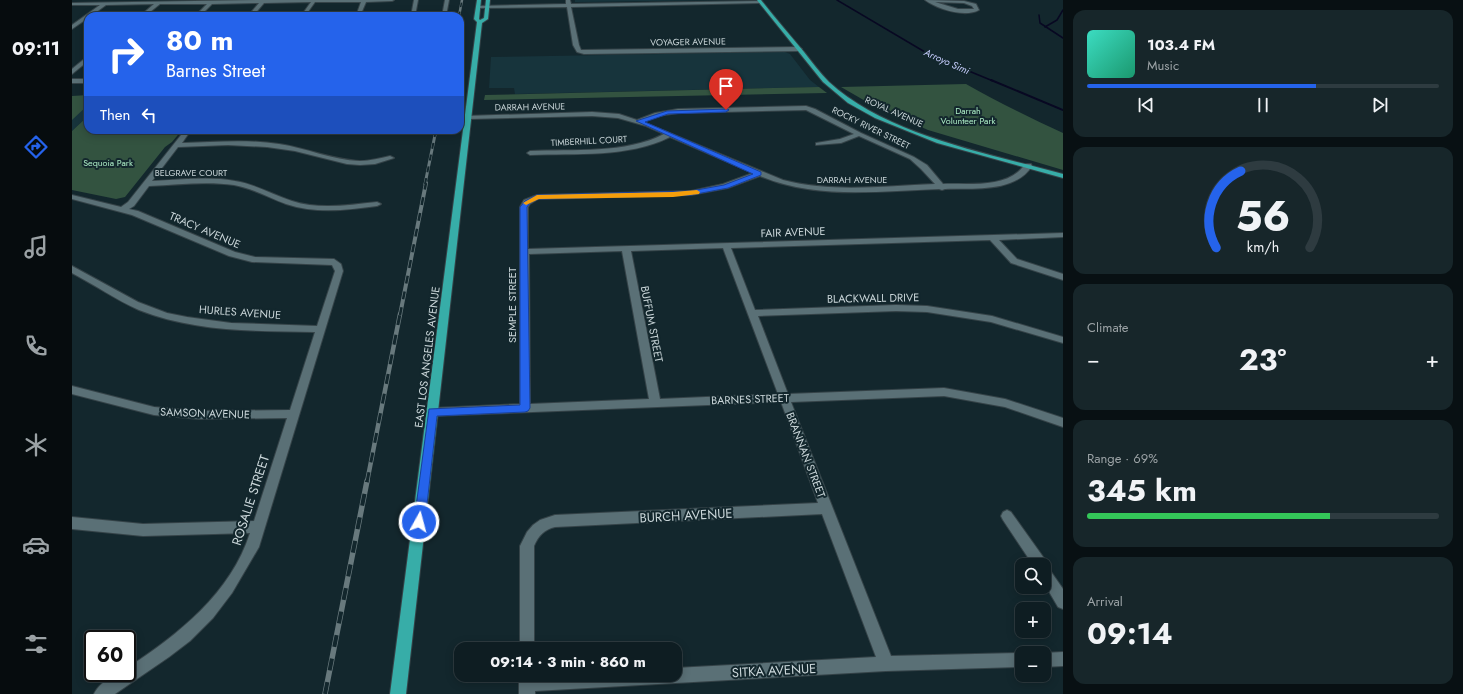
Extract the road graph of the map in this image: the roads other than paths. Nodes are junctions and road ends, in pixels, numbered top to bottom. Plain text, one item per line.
1 (392, 0) edge
2 (416, 0) edge
3 (448, 0) edge
4 (478, 0) edge
5 (488, 0) edge
6 (926, 0) edge
7 (932, 0) edge
8 (236, 1) edge
9 (263, 1) junction
10 (314, 1) junction
11 (364, 1) junction
12 (760, 1) edge
13 (211, 2) junction
14 (159, 3) junction
15 (569, 3) edge
16 (72, 4) edge
17 (106, 4) junction
18 (478, 7) junction
19 (488, 7) junction
20 (94, 12) edge
21 (147, 12) edge
22 (201, 12) edge
23 (253, 12) edge
24 (306, 12) edge
25 (360, 12) edge
26 (413, 12) edge
27 (445, 12) edge
28 (84, 19) edge
29 (480, 22) junction
30 (72, 27) edge
31 (799, 49) junction
32 (84, 62) edge
33 (72, 72) edge
34 (72, 81) edge
35 (84, 81) edge
36 (468, 117) junction
37 (639, 121) junction
38 (185, 134) edge
39 (670, 134) junction
40 (859, 134) junction
41 (818, 144) dead end
42 (176, 145) junction
43 (530, 153) dead end
44 (390, 158) dead end
45 (1028, 166) junction
46 (758, 174) junction
47 (1063, 176) edge
48 (146, 184) junction
49 (942, 188) junction
50 (72, 197) edge
51 (377, 204) dead end
52 (124, 209) junction
53 (1063, 235) edge
54 (992, 237) junction
55 (726, 245) junction
56 (626, 248) junction
57 (524, 252) junction
58 (334, 262) joint
59 (72, 269) edge
60 (1063, 277) edge
61 (752, 313) junction
62 (321, 329) junction
63 (1063, 340) edge
64 (72, 390) edge
65 (784, 398) junction
66 (655, 403) junction
67 (525, 408) junction
68 (433, 412) junction
69 (294, 414) junction
70 (1063, 423) edge
71 (827, 508) junction
72 (1007, 516) dead end
73 (72, 523) edge
74 (257, 527) junction
75 (1036, 558) edge
76 (1051, 582) edge
77 (1063, 602) edge
78 (527, 642) edge
79 (1063, 659) edge
80 (1015, 660) edge
81 (1051, 660) edge
82 (886, 664) junction
83 (527, 684) edge
84 (102, 694) edge
85 (398, 694) edge

1 - 11 street
2 - 26 street
3 - 27 street
4 - 18 main road, EAST LOS ANGELES AVENUE
5 - 19 main road, EAST LOS ANGELES AVENUE
6 - 7 street
8 - 9 street
8 - 13 street
9 - 10 street
9 - 23 street
10 - 11 street
10 - 24 street
11 - 25 street
12 - 15 street
12 - 31 main road, ROYAL AVENUE
13 - 14 street
13 - 22 street
14 - 17 street
14 - 21 street
15 - 19 street
15 - 31 street, VOYAGER AVENUE
16 - 17 street
17 - 20 street
18 - 19 street
18 - 29 main road, EAST LOS ANGELES AVENUE
19 - 29 main road, EAST LOS ANGELES AVENUE
28 - 30 street
29 - 36 main road, EAST LOS ANGELES AVENUE
31 - 45 main road, ROYAL AVENUE
32 - 33 street
34 - 35 street
36 - 37 street, DARRAH AVENUE
36 - 68 main road, EAST LOS ANGELES AVENUE
37 - 39 street, DARRAH AVENUE
37 - 40 street, ROCKY RIVER STREET
38 - 42 street
39 - 43 street, TIMBERHILL COURT
39 - 46 street, DARRAH AVENUE
40 - 41 street
40 - 49 street, ROCKY RIVER STREET
42 - 44 street
42 - 48 street
45 - 47 main road, ROYAL AVENUE
45 - 49 street, DARRAH AVENUE
46 - 49 street, DARRAH AVENUE
46 - 57 street, SEMPLE STREET
48 - 51 street, BELGRAVE COURT
48 - 52 street
50 - 52 street, TRACY AVENUE
52 - 58 street, TRACY AVENUE
53 - 54 street, FAIR AVENUE
54 - 55 street, FAIR AVENUE
54 - 60 street
55 - 56 street, FAIR AVENUE
55 - 61 street, BRANNAN STREET
56 - 57 street, FAIR AVENUE
56 - 66 street, BUFFUM STREET
57 - 67 street, SEMPLE STREET
58 - 62 street, ROSALIE STREET
59 - 62 street, HURLES AVENUE
61 - 63 street, BLACKWALL DRIVE
61 - 65 street, BRANNAN STREET
62 - 69 street, ROSALIE STREET
64 - 69 street, SAMSON AVENUE
65 - 66 street, BARNES STREET
65 - 70 street, BARNES STREET
65 - 71 street, BRANNAN STREET
66 - 67 street, BARNES STREET
67 - 68 street, BARNES STREET
68 - 85 main road, EAST LOS ANGELES AVENUE
69 - 74 street, ROSALIE STREET
71 - 78 street, BURCH AVENUE
71 - 82 street, BRANNAN STREET
72 - 75 street
73 - 74 street
74 - 84 street, ROSALIE STREET
76 - 77 street
79 - 81 street
80 - 82 street, SITKA AVENUE
82 - 83 street, SITKA AVENUE

